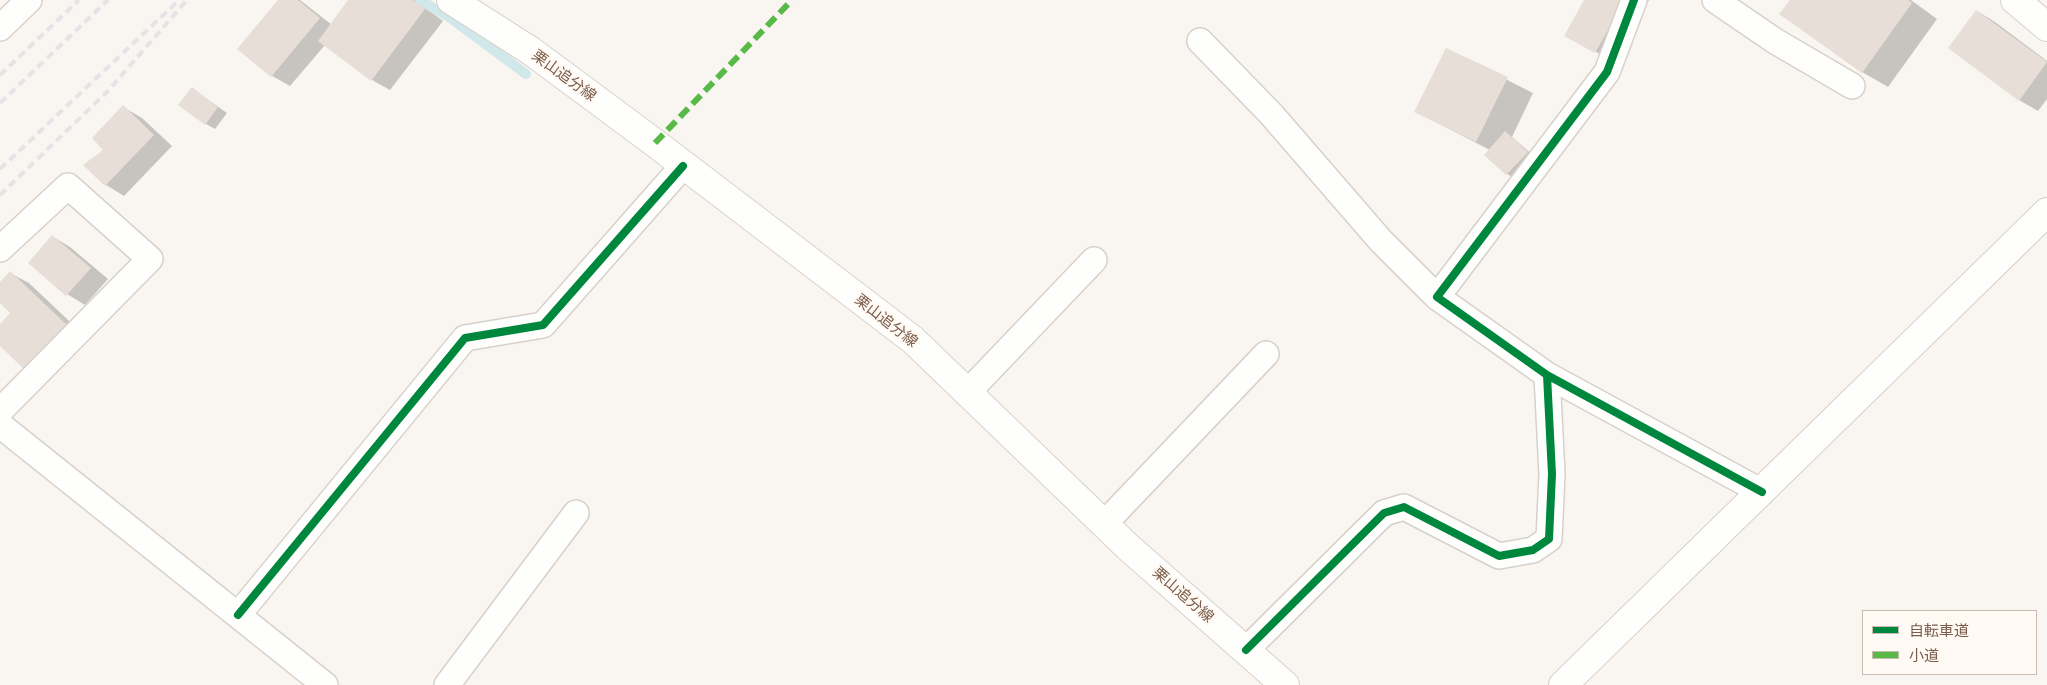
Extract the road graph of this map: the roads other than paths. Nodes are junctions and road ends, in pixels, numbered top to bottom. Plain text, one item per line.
1 (29, 0) edge
2 (451, 0) edge
3 (1634, 0) edge
4 (1715, 0) edge
5 (2016, 0) edge
6 (2047, 27) edge
7 (0, 28) edge
8 (1200, 42) dead end
9 (1852, 86) dead end
10 (683, 166) junction
11 (2047, 212) edge
12 (0, 249) edge
13 (1094, 260) dead end
14 (1438, 296) junction
15 (1266, 354) dead end
16 (1547, 375) junction
17 (967, 392) junction
18 (0, 411) edge
19 (0, 424) edge
20 (1762, 492) junction
21 (576, 513) dead end
22 (1104, 524) junction
23 (238, 616) junction
24 (1246, 650) junction
25 (325, 685) edge
26 (447, 685) edge
27 (1285, 685) edge
28 (1563, 685) edge

1 - 7 street
2 - 10 main road, 栗山追分線
3 - 14 street
4 - 9 street
5 - 6 main road
8 - 14 street
10 - 17 main road, 栗山追分線
10 - 23 street
11 - 20 main road
12 - 18 street
13 - 17 street
14 - 16 street
15 - 22 street
16 - 20 street
16 - 24 street
17 - 22 main road, 栗山追分線
19 - 23 street
20 - 28 main road
21 - 26 street
22 - 24 main road, 栗山追分線
23 - 25 street
24 - 27 main road, 栗山追分線

